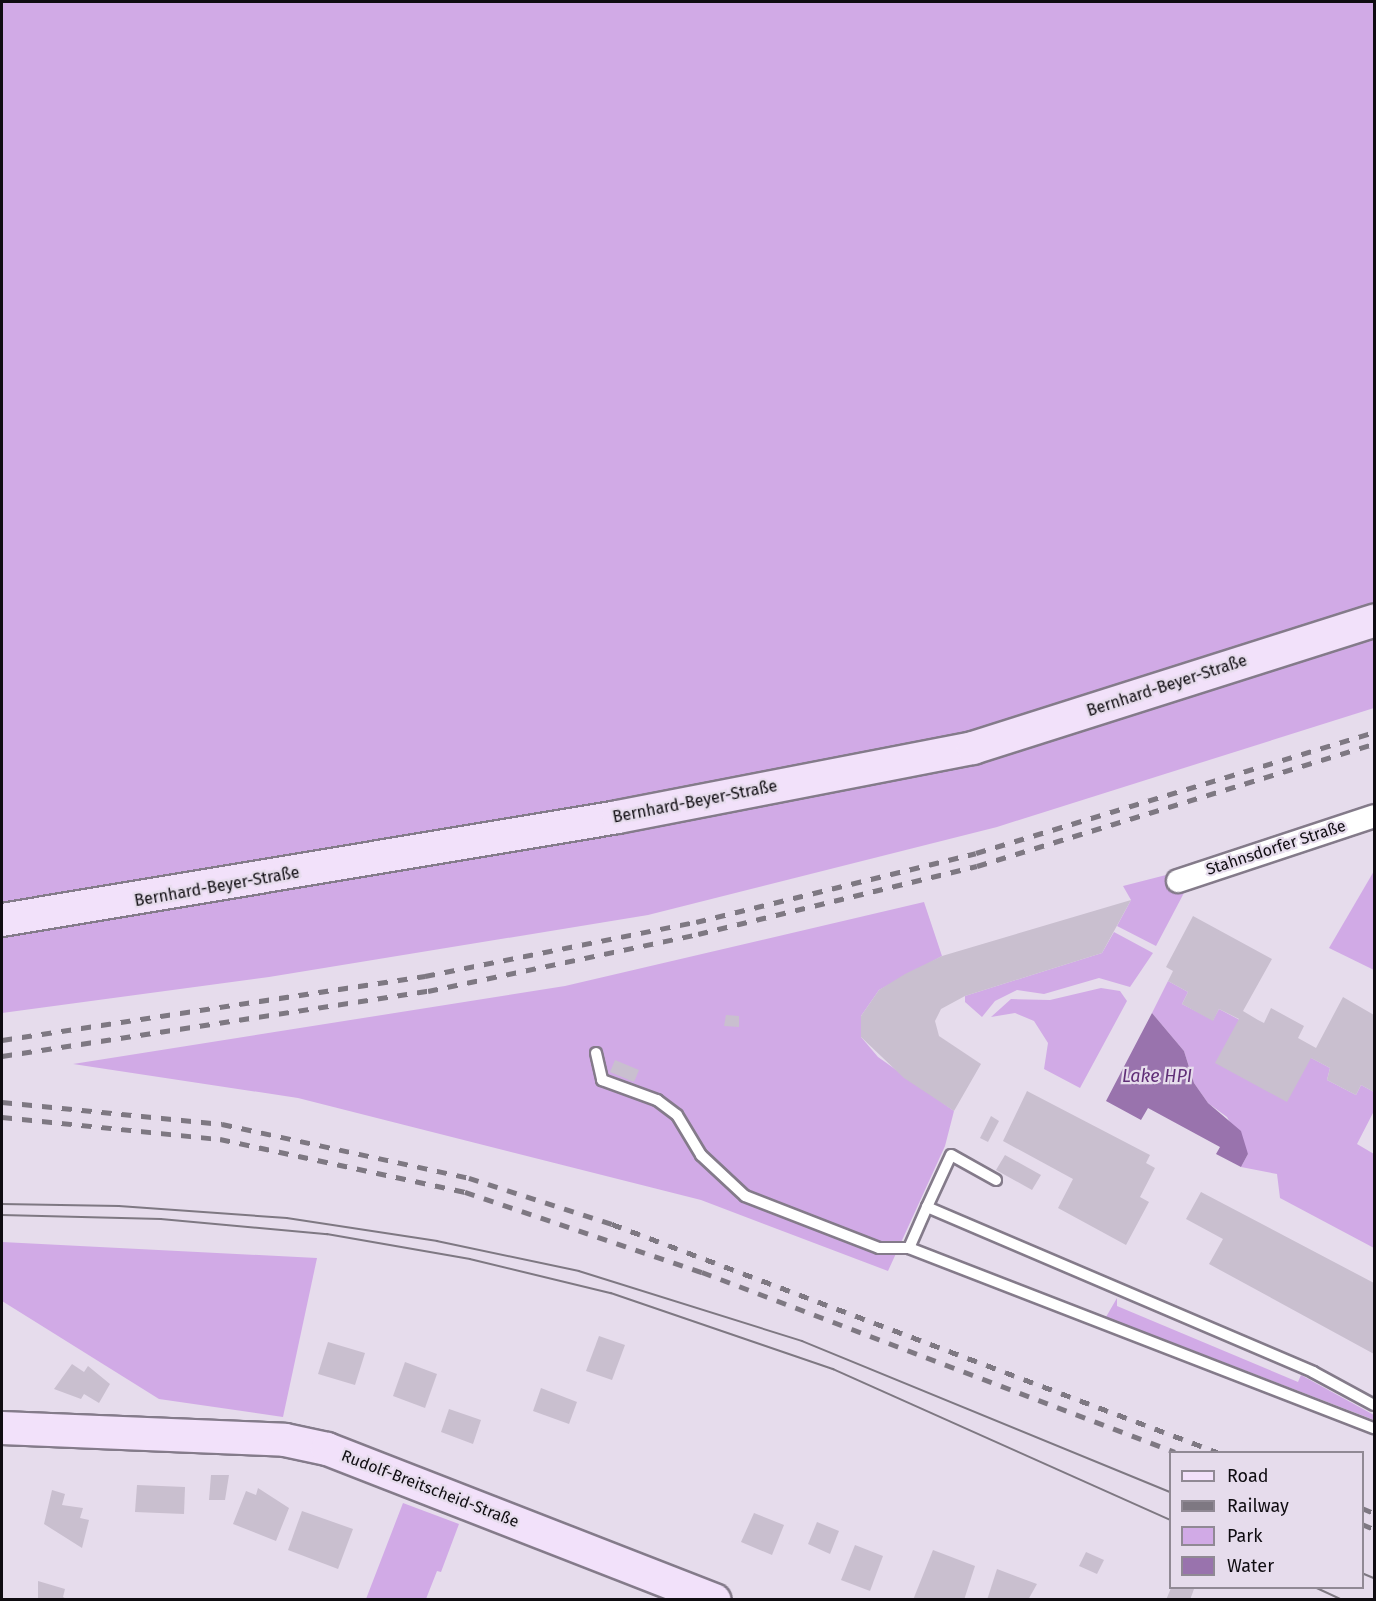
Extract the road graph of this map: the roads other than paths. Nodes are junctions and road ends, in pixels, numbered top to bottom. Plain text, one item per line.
1 (1374, 621) edge
2 (1374, 816) edge
3 (1178, 881) dead end
4 (2, 920) edge
5 (596, 1053) dead end
6 (996, 1180) dead end
7 (927, 1207) junction
8 (909, 1248) junction
9 (1374, 1405) edge
10 (2, 1428) edge
11 (1374, 1428) edge
12 (715, 1599) edge

1 - 4 street, Bernhard-Beyer-Straße
2 - 3 street, Stahnsdorfer Straße
5 - 8 lane
6 - 7 lane
7 - 8 lane
7 - 9 lane
8 - 11 lane
10 - 12 street, Rudolf-Breitscheid-Straße

